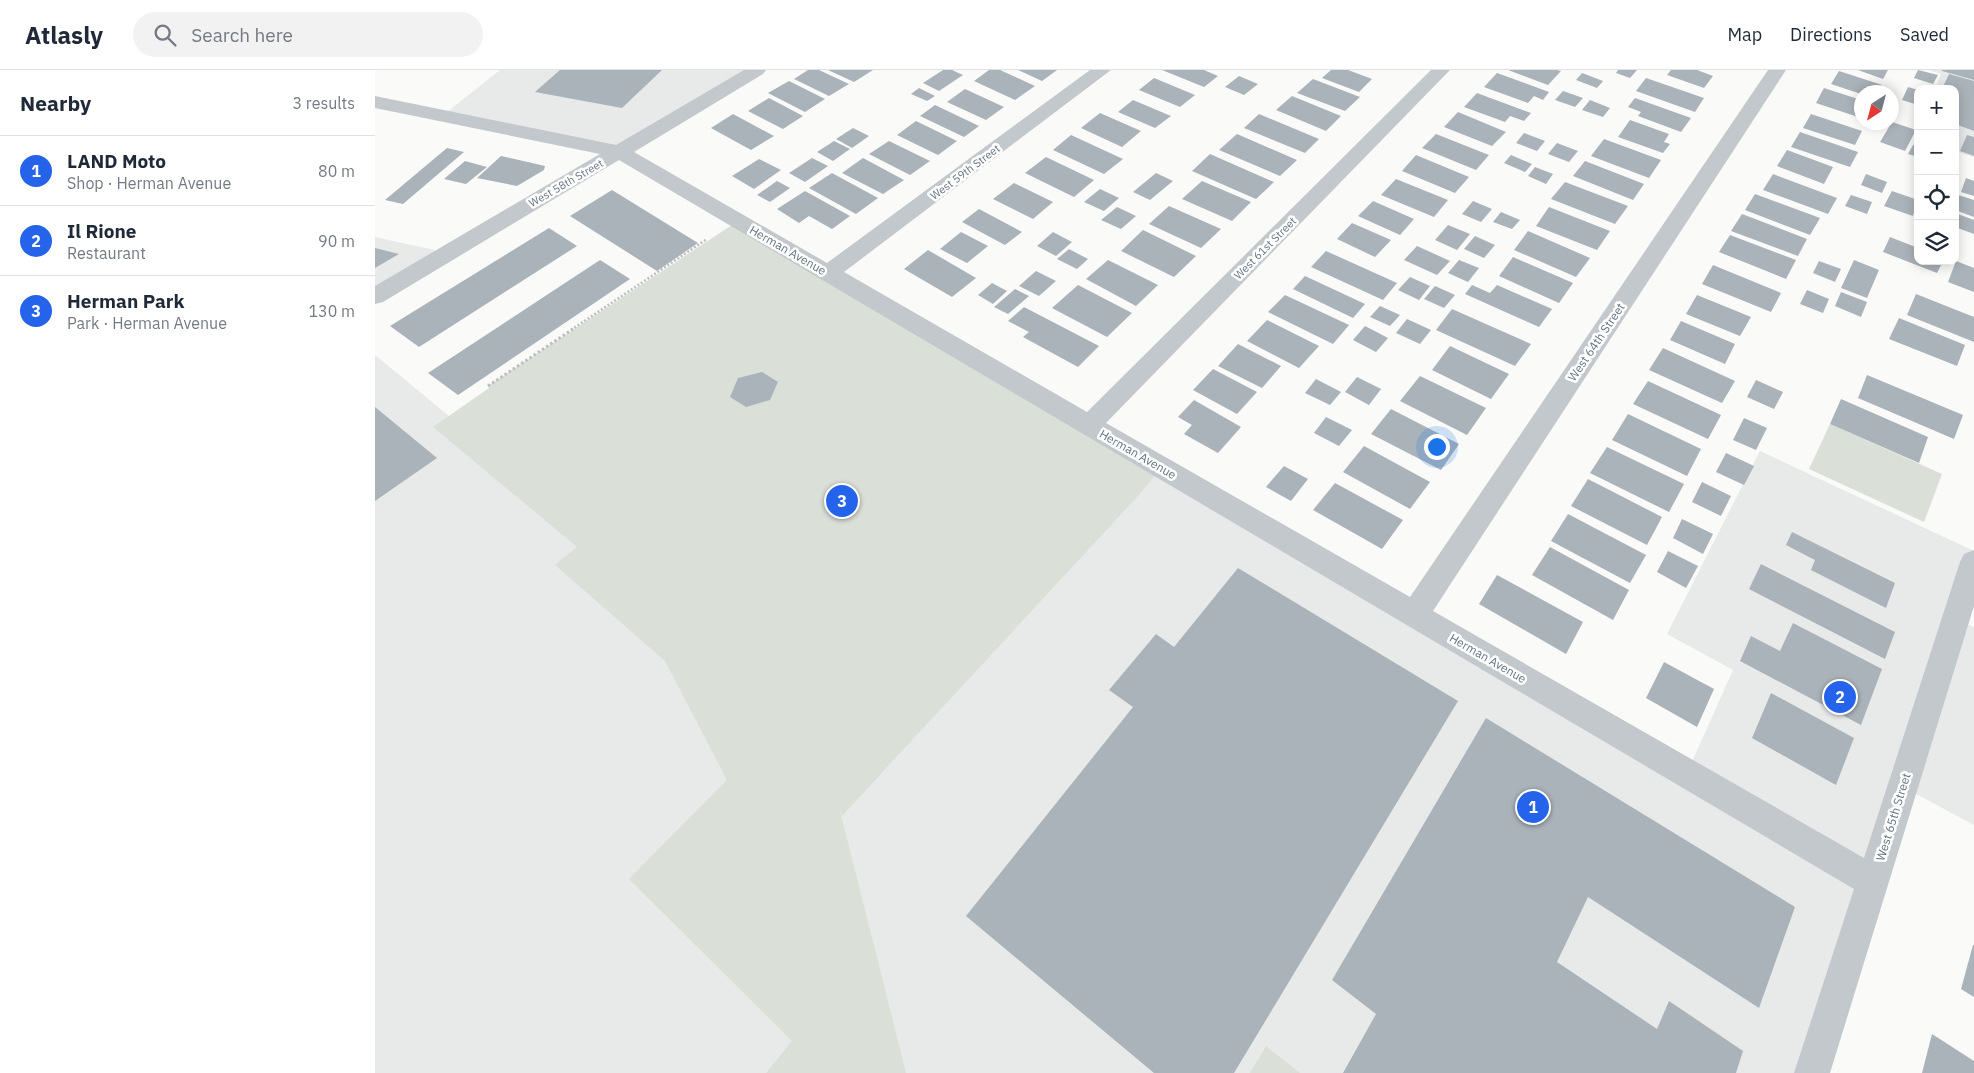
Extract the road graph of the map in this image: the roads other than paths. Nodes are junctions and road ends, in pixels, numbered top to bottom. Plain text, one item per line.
1 (757, 70) edge
2 (1102, 70) edge
3 (1441, 70) edge
4 (1777, 70) edge
5 (375, 102) edge
6 (619, 152) junction
7 (828, 273) junction
8 (375, 296) edge
9 (1089, 425) junction
10 (1974, 562) edge
11 (1414, 615) junction
12 (1964, 623) edge
13 (1873, 882) junction
14 (1812, 1073) edge

1 - 6 street, West 58th Street
2 - 7 street, West 59th Street
3 - 9 street, West 61st Street
4 - 11 street, West 64th Street
5 - 6 street, Herman Avenue
6 - 7 street, Herman Avenue
6 - 8 street, West 58th Street
7 - 9 street, Herman Avenue
9 - 11 street, Herman Avenue
10 - 12 street, West 65th Street
11 - 13 street, Herman Avenue
12 - 13 street, West 65th Street
13 - 14 street, West 65th Street

